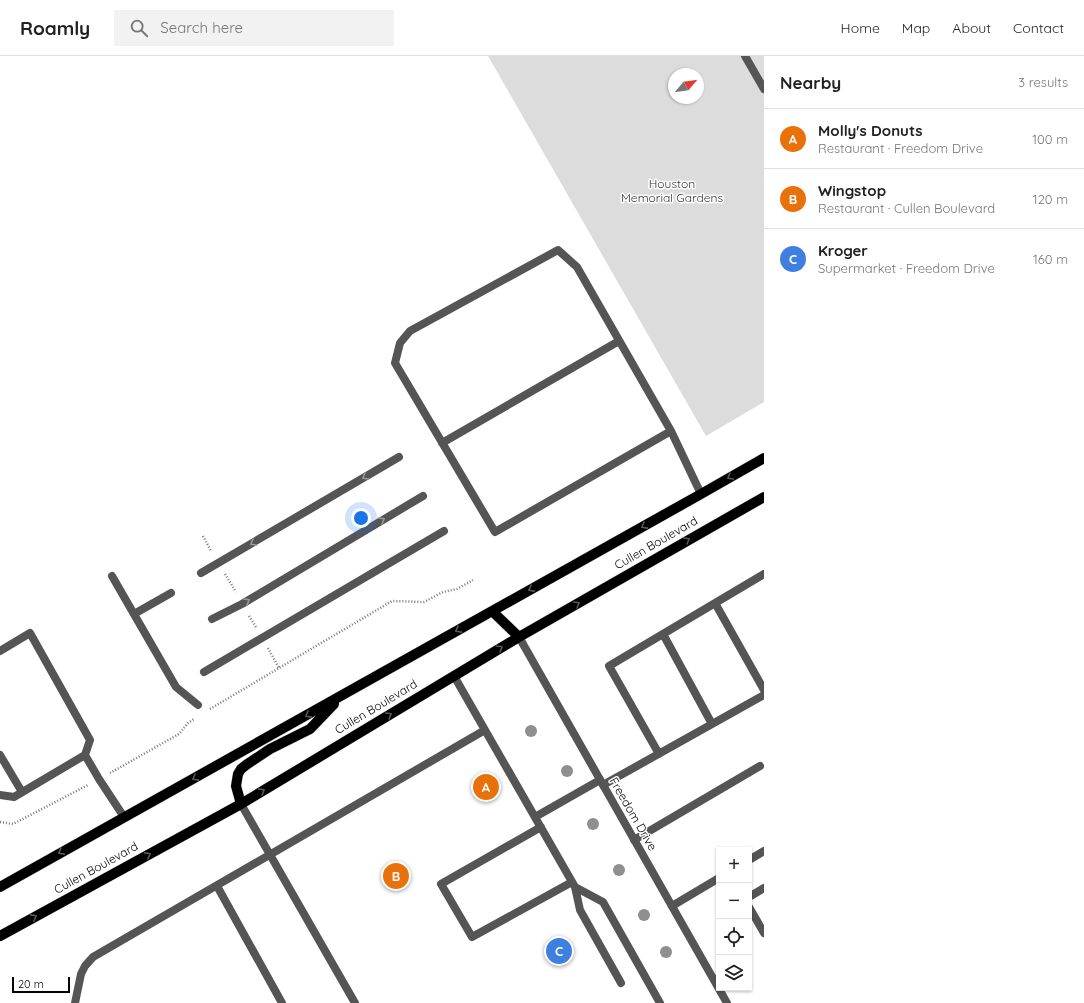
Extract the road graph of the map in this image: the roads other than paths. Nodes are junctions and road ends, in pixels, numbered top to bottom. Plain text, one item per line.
1 (745, 56) edge
2 (764, 89) edge
3 (619, 341) junction
4 (671, 431) junction
5 (442, 443) junction
6 (399, 457) dead end
7 (764, 458) edge
8 (701, 494) junction
9 (423, 496) dead end
10 (764, 497) edge
11 (444, 531) dead end
12 (201, 573) dead end
13 (764, 574) edge
14 (112, 576) dead end
15 (171, 593) dead end
16 (715, 604) junction
17 (492, 611) junction
18 (134, 614) junction
19 (212, 619) dead end
20 (663, 634) junction
21 (518, 637) junction
22 (0, 651) edge
23 (204, 672) dead end
24 (454, 676) junction
25 (764, 690) edge
26 (764, 695) edge
27 (342, 696) junction
28 (198, 705) dead end
29 (712, 724) junction
30 (485, 730) junction
31 (659, 754) junction
32 (0, 755) edge
33 (85, 755) junction
34 (760, 766) dead end
35 (602, 783) junction
36 (22, 792) junction
37 (0, 795) edge
38 (240, 804) junction
39 (124, 817) junction
40 (535, 817) junction
41 (541, 827) junction
42 (634, 840) junction
43 (764, 851) edge
44 (270, 856) junction
45 (752, 858) edge
46 (716, 880) edge
47 (573, 884) junction
48 (217, 886) junction
49 (0, 887) edge
50 (764, 888) edge
51 (752, 895) edge
52 (672, 906) junction
53 (752, 912) edge
54 (764, 933) edge
55 (0, 936) edge
56 (622, 983) dead end
57 (75, 1003) edge
58 (282, 1003) edge
59 (355, 1003) edge
60 (660, 1003) edge
61 (727, 1003) edge

1 - 2 street
3 - 4 street
3 - 5 street
3 - 5 street
4 - 5 street
4 - 8 street
6 -> 12 street
7 -> 8 main road, Cullen Boulevard
8 -> 17 main road, Cullen Boulevard
19 -> 9 street
21 -> 10 main road, Cullen Boulevard
11 - 23 street
13 - 16 street
14 - 18 street
15 - 18 street
16 - 20 street
16 - 25 street
17 - 21 main road
17 -> 27 main road, Cullen Boulevard
18 - 28 street
20 - 29 street
20 - 31 street
24 -> 21 main road, Cullen Boulevard
21 - 35 street, Freedom Drive
22 - 33 street
24 - 30 street
38 -> 24 main road, Cullen Boulevard
26 - 29 street
27 - 38 main road
27 -> 39 main road, Cullen Boulevard
29 - 31 street
30 - 40 street
30 - 44 street
31 - 35 street
32 - 36 street
33 - 36 street
33 - 39 street
34 - 42 street
35 - 40 street
35 - 42 street, Freedom Drive
36 - 37 street
38 - 44 street
55 -> 38 main road, Cullen Boulevard
39 -> 49 main road, Cullen Boulevard
40 - 41 street
41 - 47 street
41 - 47 street
42 - 52 street, Freedom Drive
43 - 45 street
44 - 48 street
44 - 59 street
46 - 52 street
47 - 56 street
47 - 60 street
48 - 57 street
48 - 58 street
50 - 51 street
52 - 61 street, Freedom Drive
53 - 54 street

